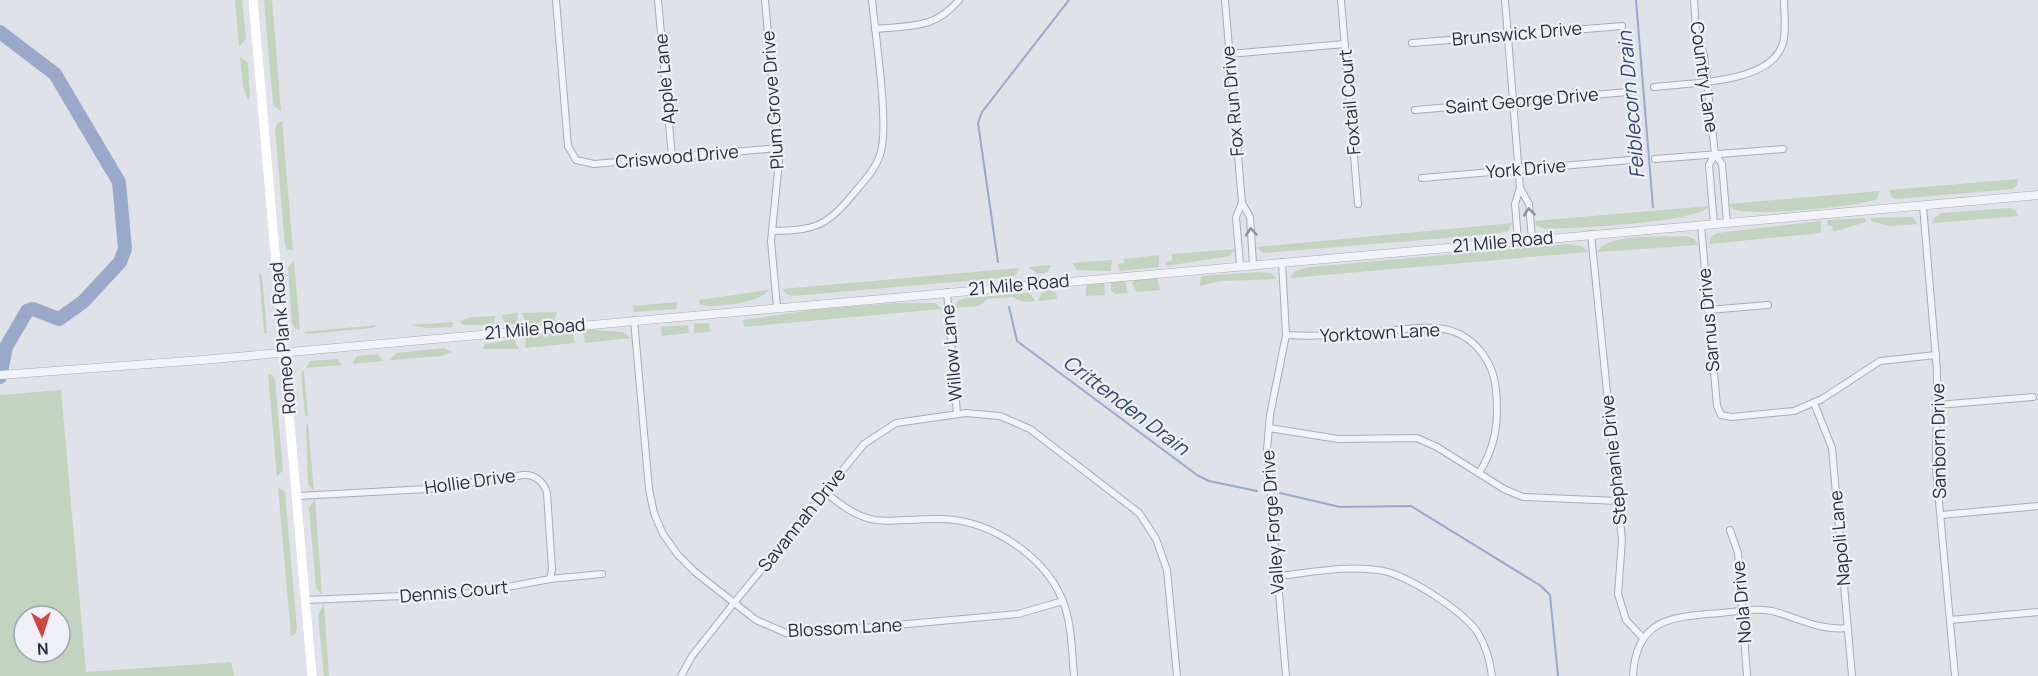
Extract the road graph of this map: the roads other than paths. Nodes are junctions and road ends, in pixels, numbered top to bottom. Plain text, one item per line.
1 (254, 0) edge
2 (556, 0) edge
3 (658, 0) edge
4 (765, 0) edge
5 (872, 0) edge
6 (959, 0) edge
7 (1225, 0) edge
8 (1341, 0) edge
9 (1505, 0) edge
10 (1694, 0) edge
11 (1784, 0) edge
12 (1622, 26) dead end
13 (875, 28) junction
14 (1508, 35) junction
15 (1412, 43) dead end
16 (1345, 44) junction
17 (1229, 54) junction
18 (1707, 81) junction
19 (1654, 87) dead end
20 (1628, 92) dead end
21 (1514, 101) junction
22 (1415, 110) dead end
23 (778, 148) junction
24 (1783, 149) dead end
25 (1714, 154) junction
26 (672, 157) junction
27 (1655, 159) dead end
28 (1631, 160) dead end
29 (1519, 169) junction
30 (1422, 178) dead end
31 (1724, 184) junction
32 (1711, 185) junction
33 (1520, 188) junction
34 (2038, 195) edge
35 (1242, 203) junction
36 (1358, 204) dead end
37 (1923, 206) junction
38 (1726, 223) junction
39 (1714, 224) junction
40 (1701, 225) junction
41 (772, 231) junction
42 (1591, 234) junction
43 (1532, 239) junction
44 (1518, 240) junction
45 (1282, 262) junction
46 (1253, 264) junction
47 (1240, 265) junction
48 (947, 292) junction
49 (1768, 305) dead end
50 (777, 307) junction
51 (1708, 310) junction
52 (634, 320) junction
53 (1286, 335) junction
54 (284, 352) junction
55 (1936, 355) junction
56 (0, 375) edge
57 (2033, 397) dead end
58 (1814, 403) junction
59 (1937, 405) junction
60 (957, 414) junction
61 (1269, 428) junction
62 (1479, 473) junction
63 (825, 492) junction
64 (297, 496) junction
65 (1619, 501) junction
66 (2038, 506) edge
67 (1941, 515) junction
68 (1730, 530) dead end
69 (602, 574) dead end
70 (1277, 576) junction
71 (550, 579) junction
72 (306, 600) junction
73 (1063, 601) junction
74 (734, 603) junction
75 (1744, 611) junction
76 (2038, 612) edge
77 (1950, 620) junction
78 (1848, 628) junction
79 (1643, 638) junction
80 (312, 676) edge
81 (681, 676) edge
82 (1074, 676) edge
83 (1176, 676) edge
84 (1286, 676) edge
85 (1492, 676) edge
86 (1633, 676) edge
87 (1747, 676) edge
88 (1852, 676) edge
89 (1955, 676) edge

1 - 54 main road, Romeo Plank Road
2 - 26 street, Criswood Drive
3 - 26 street, Apple Lane
4 - 23 street, Plum Grove Drive
5 - 13 street
6 - 13 street
7 - 17 street, Fox Run Drive
8 - 16 street, Foxtail Court
9 - 14 street
10 - 18 street, Country Lane
11 - 18 street
12 - 14 street, Brunswick Drive
13 - 41 street
14 - 15 street, Brunswick Drive
14 - 21 street
16 - 17 street
16 - 36 street, Foxtail Court
17 - 35 street, Fox Run Drive
18 - 19 street
18 - 25 street, Country Lane
20 - 21 street, Saint George Drive
21 - 22 street, Saint George Drive
21 - 29 street
23 - 26 street, Criswood Drive
23 - 41 street, Plum Grove Drive
24 - 25 street
25 - 27 street
25 - 31 street, Country Lane
25 - 32 street, Country Lane
28 - 29 street, York Drive
29 - 30 street, York Drive
29 - 33 street
31 - 32 street
31 - 38 street, Country Lane
32 - 39 street, Country Lane
43 -> 33 street
33 - 44 street
34 - 37 street, 21 Mile Road
46 -> 35 street, Fox Run Drive
35 - 47 street, Fox Run Drive
37 - 38 street, 21 Mile Road
37 - 55 street, Sanborn Drive
38 - 39 street, 21 Mile Road
39 - 40 street, 21 Mile Road
40 - 42 street, 21 Mile Road
40 - 51 street, Sarnus Drive
41 - 50 street, Plum Grove Drive
42 - 43 street, 21 Mile Road
42 - 65 street, Stephanie Drive
43 - 44 street, 21 Mile Road
44 - 45 street, 21 Mile Road
45 - 46 street, 21 Mile Road
45 - 53 street, Valley Forge Drive
46 - 47 street, 21 Mile Road
47 - 48 street, 21 Mile Road
48 - 50 street, 21 Mile Road
48 - 60 street, Willow Lane
49 - 51 street
50 - 52 street, 21 Mile Road
51 - 58 street, Sarnus Drive
52 - 54 street, 21 Mile Road
52 - 74 street, Blossom Lane
53 - 61 street, Valley Forge Drive
53 - 62 street, Yorktown Lane
54 - 56 street, 21 Mile Road
54 - 64 main road, Romeo Plank Road
55 - 58 street
55 - 59 street, Sanborn Drive
57 - 59 street
58 - 78 street, Napoli Lane
59 - 67 street, Sanborn Drive
60 - 63 street, Savannah Drive
60 - 83 street, Savannah Drive
61 - 62 street
61 - 70 street, Valley Forge Drive
62 - 65 street
63 - 73 street
63 - 74 street, Savannah Drive
64 - 71 street, Hollie Drive
64 - 72 main road, Romeo Plank Road
65 - 79 street, Stephanie Drive
66 - 67 street
67 - 77 street, Sanborn Drive
68 - 75 street, Nola Drive
69 - 71 street, Dennis Court
70 - 84 street, Valley Forge Drive
70 - 85 street
71 - 72 street, Dennis Court
72 - 80 main road, Romeo Plank Road
73 - 74 street, Blossom Lane
73 - 82 street
74 - 81 street, Savannah Drive
75 - 78 street
75 - 79 street
75 - 87 street, Nola Drive
76 - 77 street
77 - 89 street, Sanborn Drive
78 - 88 street, Napoli Lane
79 - 86 street

